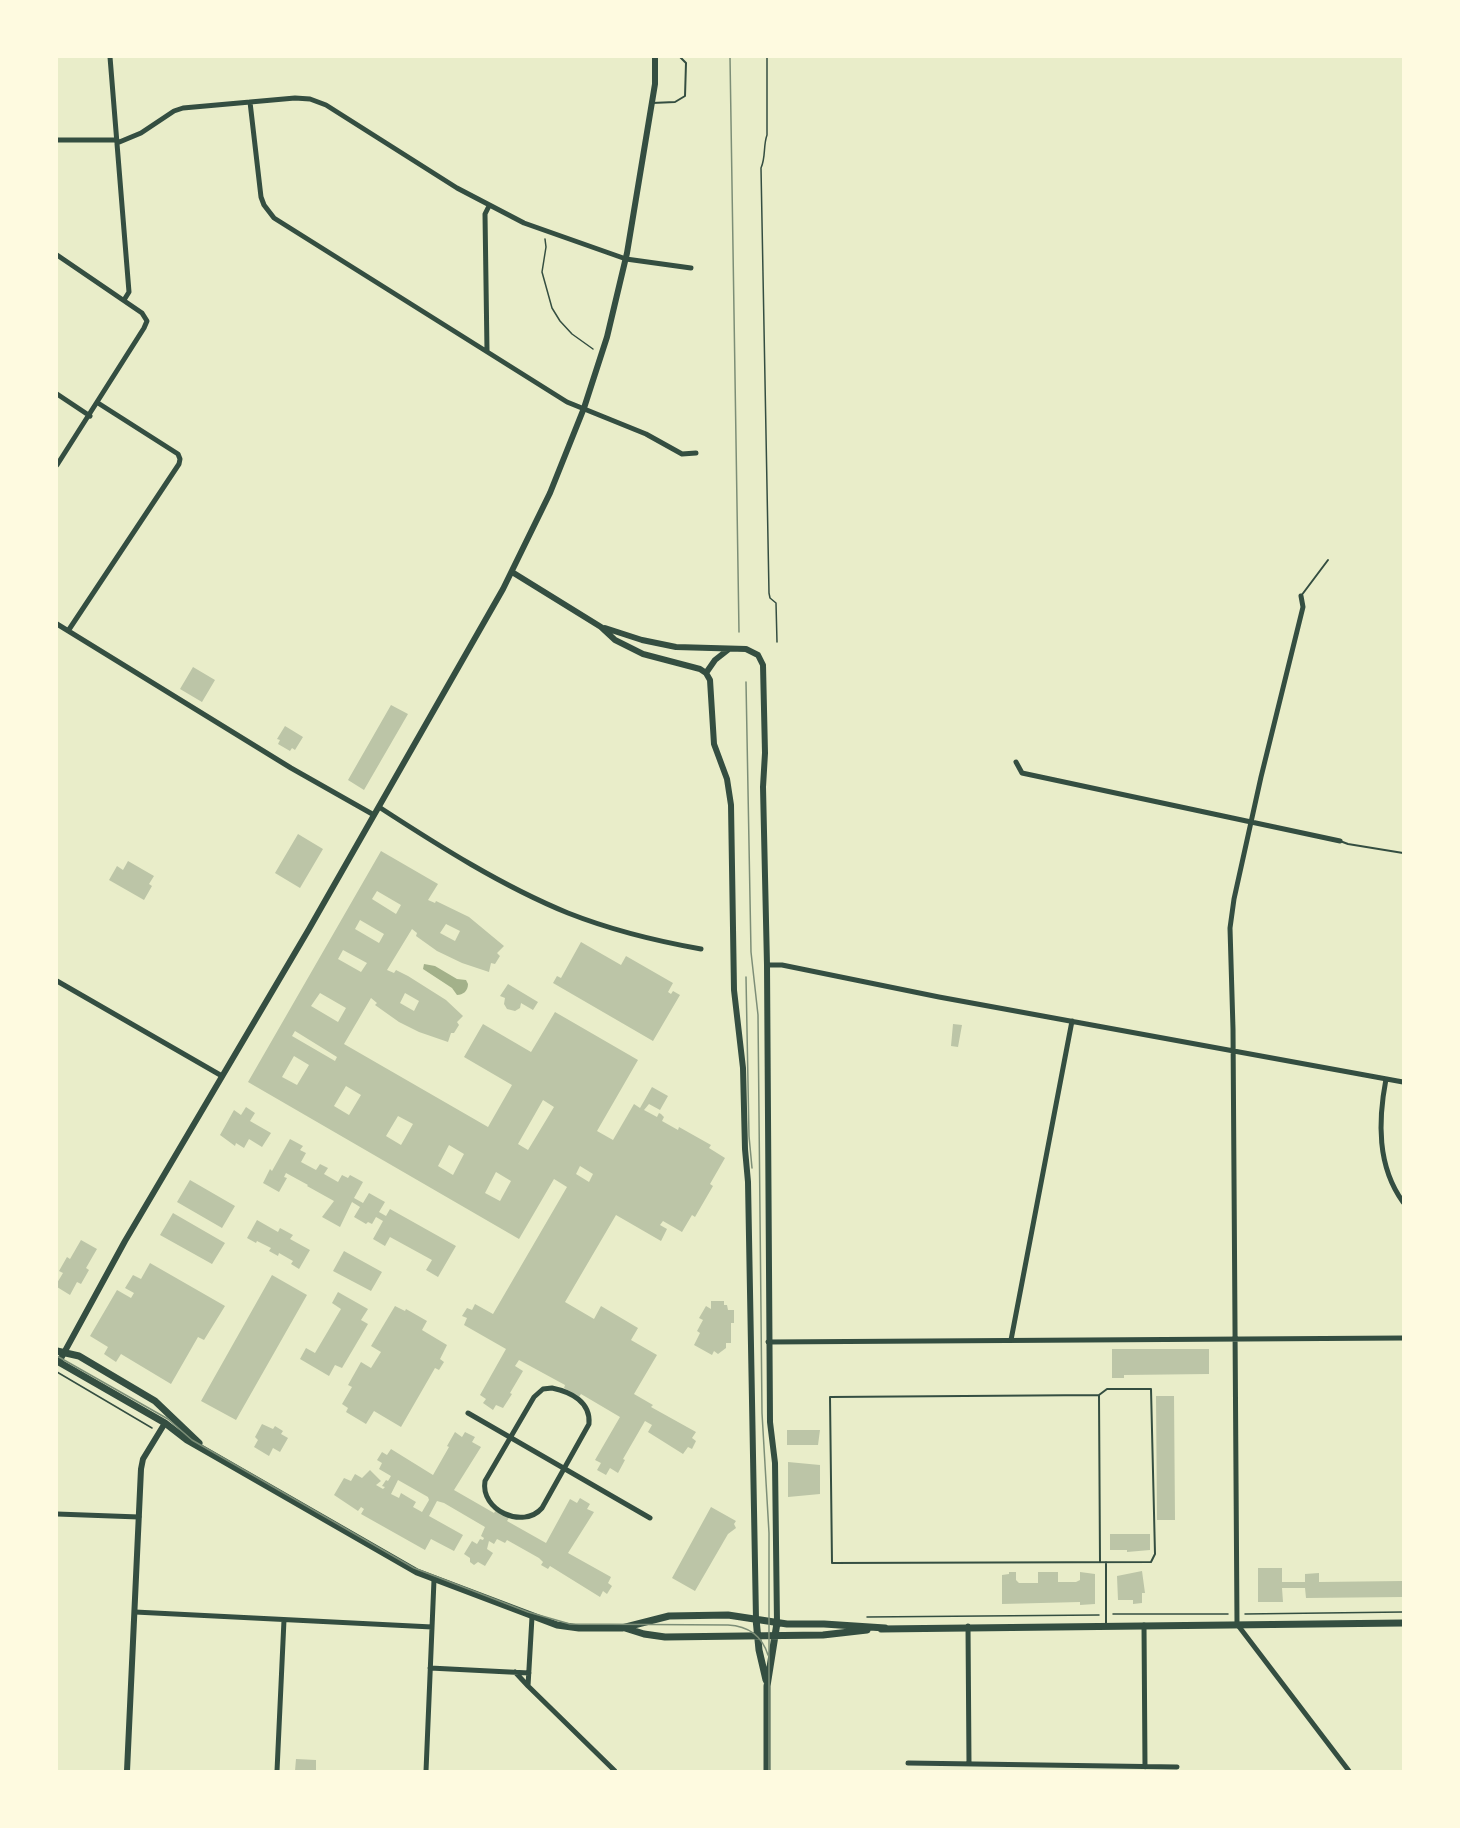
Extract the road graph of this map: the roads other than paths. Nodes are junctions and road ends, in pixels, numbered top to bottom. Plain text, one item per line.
1 (110, 57) edge
2 (655, 57) edge
3 (680, 57) edge
4 (250, 102) junction
5 (652, 104) junction
6 (57, 140) edge
7 (117, 142) junction
8 (489, 206) junction
9 (57, 255) edge
10 (626, 259) junction
11 (691, 268) dead end
12 (124, 300) junction
13 (487, 351) junction
14 (57, 394) edge
15 (98, 403) junction
16 (584, 408) junction
17 (90, 416) junction
18 (696, 453) dead end
19 (57, 465) edge
20 (1328, 560) dead end
21 (512, 572) junction
22 (1301, 596) joint
23 (57, 624) edge
24 (601, 627) junction
25 (68, 631) junction
26 (729, 649) junction
27 (706, 673) junction
28 (1016, 762) dead end
29 (379, 807) junction
30 (374, 815) junction
31 (1252, 822) junction
32 (1340, 841) joint
33 (1403, 854) edge
34 (701, 950) dead end
35 (767, 965) junction
36 (57, 981) edge
37 (1072, 1021) junction
38 (1232, 1051) junction
39 (222, 1076) junction
40 (1386, 1079) junction
41 (1403, 1082) edge
42 (1403, 1202) edge
43 (1234, 1338) junction
44 (1403, 1338) edge
45 (1011, 1340) junction
46 (768, 1342) junction
47 (60, 1351) edge
48 (58, 1362) edge
49 (1099, 1395) junction
50 (468, 1413) dead end
51 (165, 1423) junction
52 (510, 1437) junction
53 (215, 1456) junction
54 (565, 1467) junction
55 (57, 1514) edge
56 (139, 1517) junction
57 (650, 1518) dead end
58 (1100, 1562) junction
59 (1106, 1562) junction
60 (434, 1580) junction
61 (135, 1612) junction
62 (532, 1617) junction
63 (756, 1619) junction
64 (284, 1620) junction
65 (777, 1623) junction
66 (1403, 1623) edge
67 (1238, 1624) junction
68 (1144, 1625) junction
69 (968, 1626) junction
70 (1106, 1626) junction
71 (432, 1627) junction
72 (622, 1628) junction
73 (885, 1628) junction
74 (758, 1636) junction
75 (775, 1636) junction
76 (430, 1668) junction
77 (515, 1672) junction
78 (529, 1672) junction
79 (528, 1686) junction
80 (767, 1686) junction
81 (908, 1763) dead end
82 (969, 1764) junction
83 (1145, 1767) junction
84 (1177, 1767) dead end
85 (1057, 1768) edge
86 (127, 1771) edge
87 (277, 1771) edge
88 (426, 1771) edge
89 (615, 1771) edge
90 (767, 1771) edge
91 (1349, 1771) edge

1 - 7 street
2 - 5 street
3 - 5 lane
4 - 7 street
4 - 8 street
4 - 13 street
5 - 10 street
6 - 7 street
7 - 12 street
8 - 10 street
8 - 13 street
9 - 12 street
10 - 11 street
10 - 16 street
12 - 15 street
13 - 16 street
14 - 17 street
15 - 17 street
15 - 25 street
16 - 18 street
16 - 21 street
17 - 19 street
20 - 22 lane
21 - 24 street
21 - 29 street
22 - 31 street
23 - 25 street
24 - 26 street
24 - 27 street
25 - 30 street
26 - 27 street
26 - 35 street
27 - 63 street
28 - 31 street
29 - 30 street
29 - 34 street
30 - 39 street
31 - 32 street
31 - 38 street
32 - 33 lane
35 - 37 street
35 - 46 street
36 - 39 street
37 - 38 street
37 - 45 street
38 - 40 street
38 - 43 street
39 - 47 street
40 - 41 street
40 - 42 street
43 - 44 street
43 - 45 street
43 - 67 street
45 - 46 street
46 - 65 street
47 - 48 street
47 - 53 main road
48 - 51 main road
49 - 58 lane
49 - 58 lane
49 - 59 lane
50 - 52 street
51 - 53 main road
51 - 56 street
52 - 54 street
52 - 54 street
52 - 54 street
53 - 60 main road
54 - 57 street
55 - 56 street
56 - 61 street
58 - 59 lane
59 - 70 lane
60 - 62 main road
60 - 71 street
61 - 64 street
61 - 86 street
62 - 72 main road
62 - 78 street
63 - 65 main road
63 - 72 main road
63 - 74 main road
64 - 71 street
64 - 87 street
65 - 73 main road
65 - 75 main road
66 - 67 main road
67 - 68 main road
67 - 91 street
68 - 70 main road
68 - 83 street
69 - 70 main road
69 - 73 main road
69 - 82 street
71 - 76 street
72 - 74 main road
73 - 75 main road
74 - 75 main road
74 - 80 main road
75 - 80 main road
76 - 77 street
76 - 88 street
77 - 78 street
77 - 79 street
78 - 79 street
79 - 89 street
80 - 90 main road
81 - 82 street
82 - 85 street
83 - 84 street
83 - 85 street

